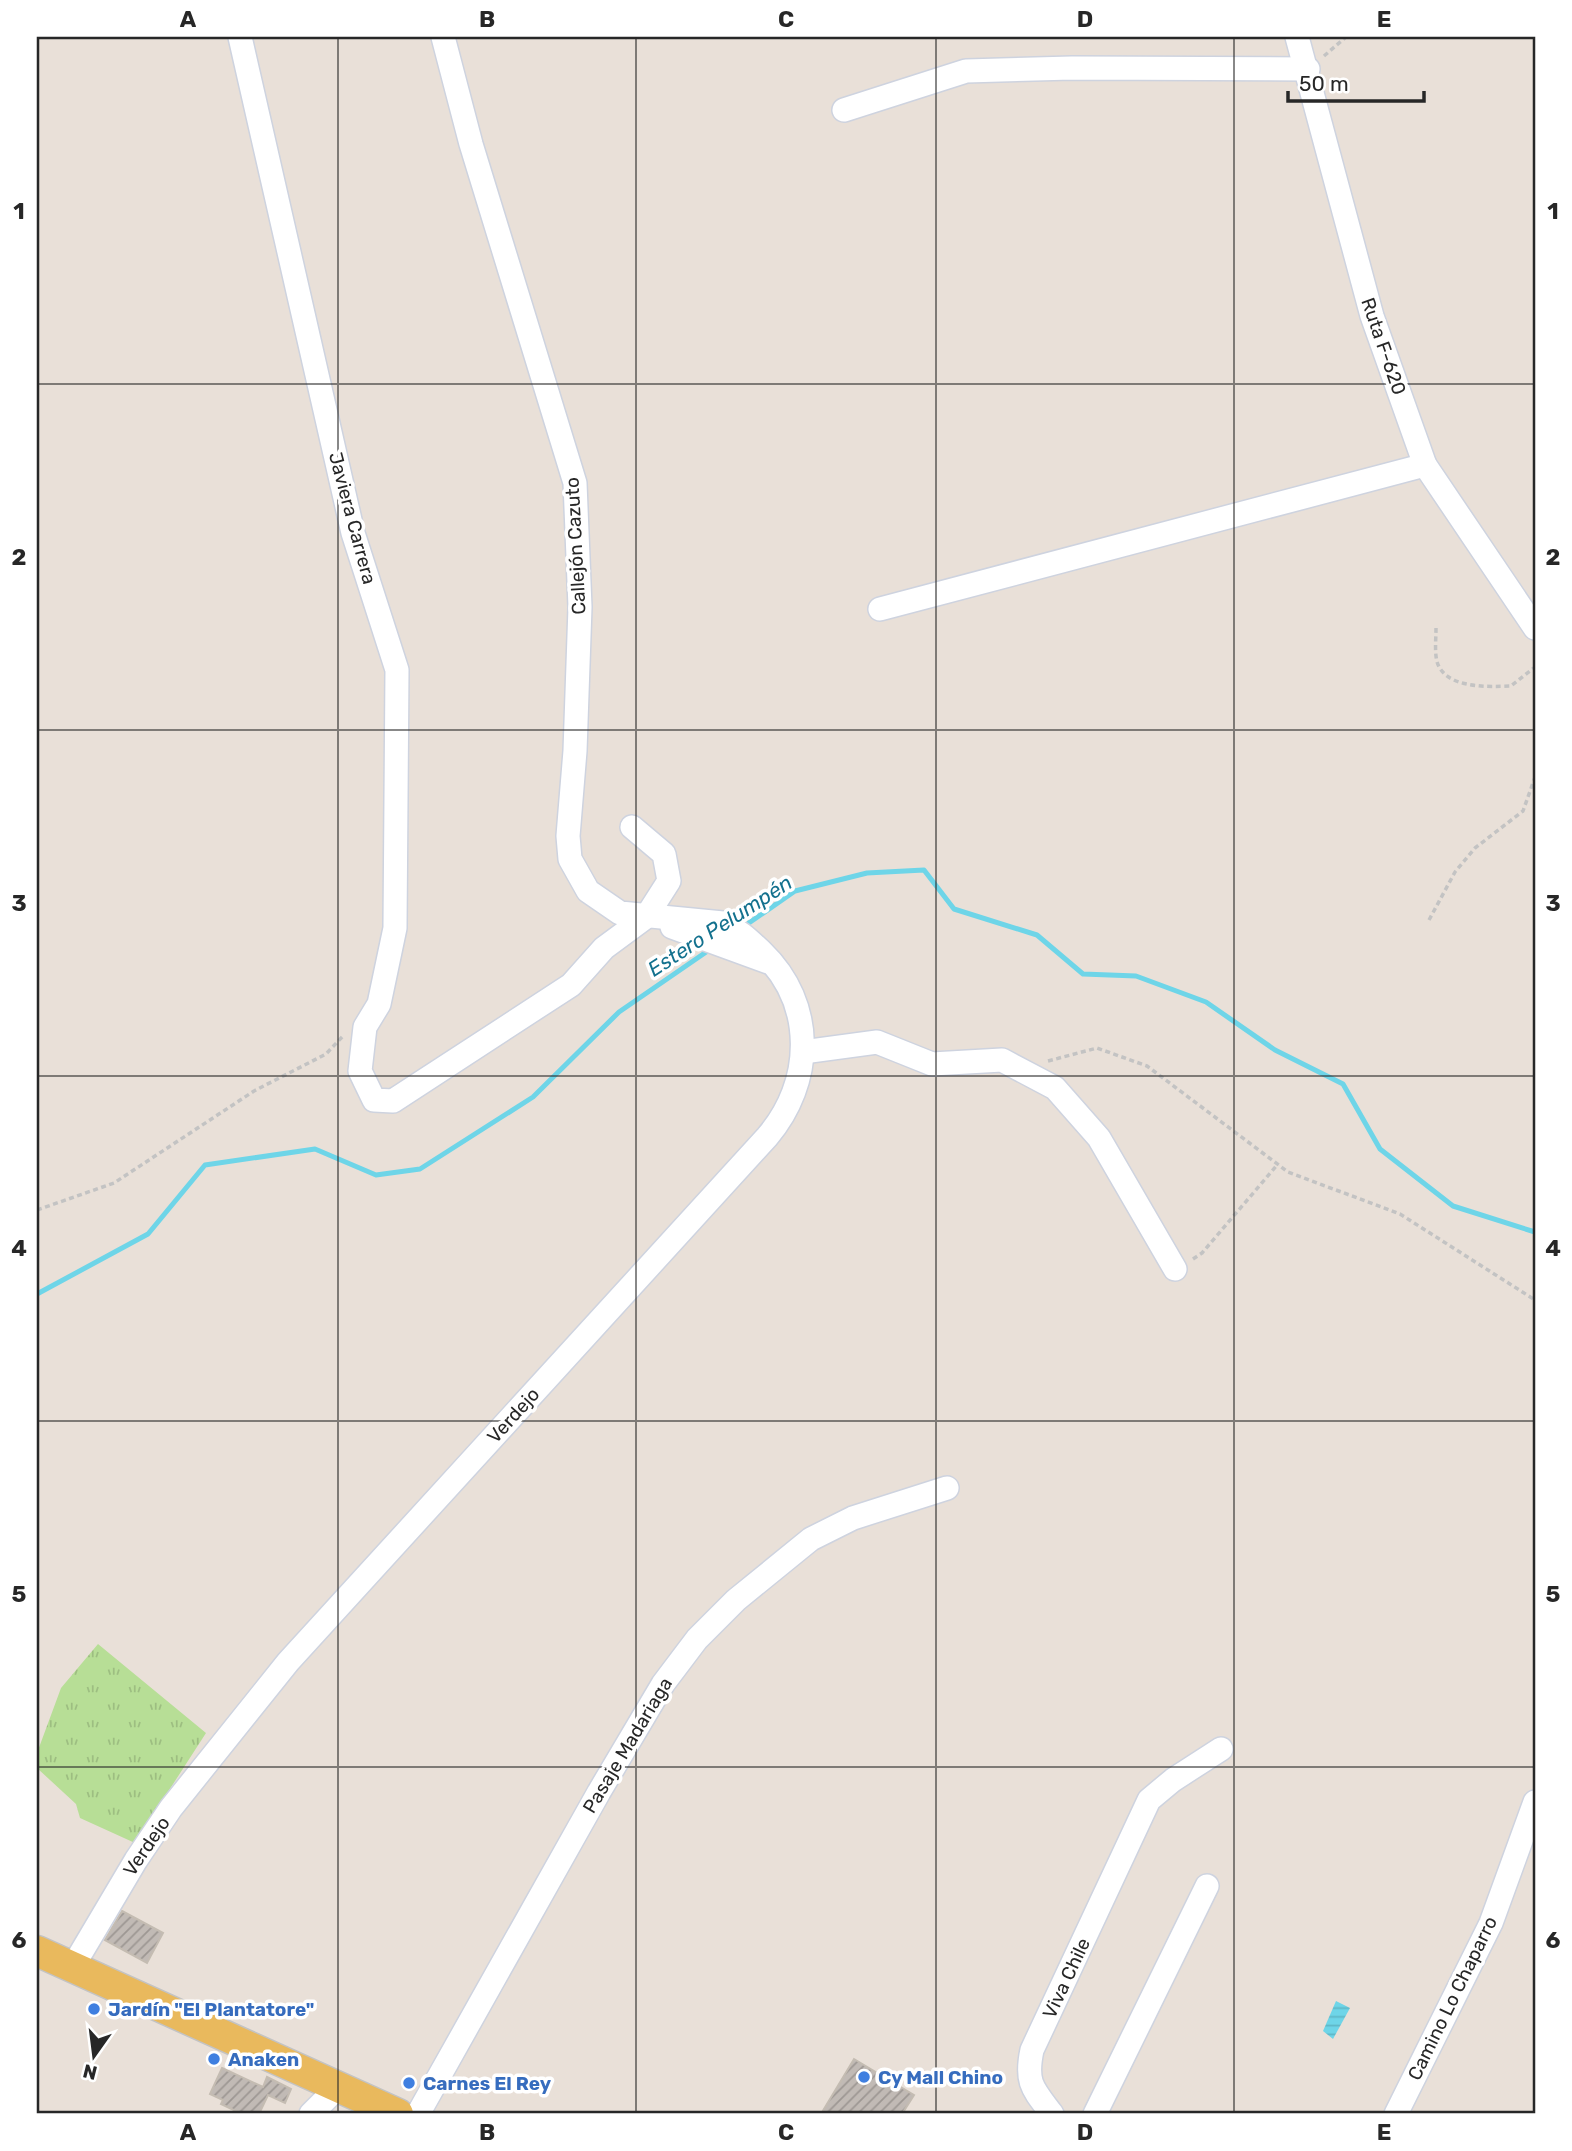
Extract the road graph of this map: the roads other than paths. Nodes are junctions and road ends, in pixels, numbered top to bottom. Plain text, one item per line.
1 (240, 37) edge
2 (443, 37) edge
3 (1297, 37) edge
4 (1308, 69) junction
5 (844, 110) dead end
6 (1425, 465) junction
7 (880, 609) dead end
8 (1535, 628) edge
9 (632, 827) dead end
10 (646, 917) junction
11 (773, 963) joint
12 (803, 1052) junction
13 (1175, 1269) road end
14 (947, 1488) dead end
15 (1221, 1749) dead end
16 (1534, 1809) edge
17 (1207, 1885) dead end
18 (37, 1951) edge
19 (72, 1968) junction
20 (339, 2086) junction
21 (311, 2114) edge
22 (398, 2114) edge
23 (418, 2114) edge
24 (1052, 2114) edge
25 (1095, 2114) edge
26 (1396, 2114) edge

1 - 10 street, Javiera Carrera
2 - 10 street, Callejón Cazuto
3 - 4 street, Ruta F-620
4 - 5 street
4 - 6 street, Ruta F-620
6 - 7 street
6 - 8 street, Ruta F-620
9 - 10 street
10 - 11 street, Callejón Cazuto
11 - 12 street, Verdejo
12 - 13 street
12 - 19 street, Verdejo
14 - 23 street, Pasaje Madariaga
15 - 24 street, Viva Chile
16 - 26 street, Camino Lo Chaparro
17 - 25 street
18 - 19 main road
19 - 20 main road
20 - 21 street
20 - 22 main road

